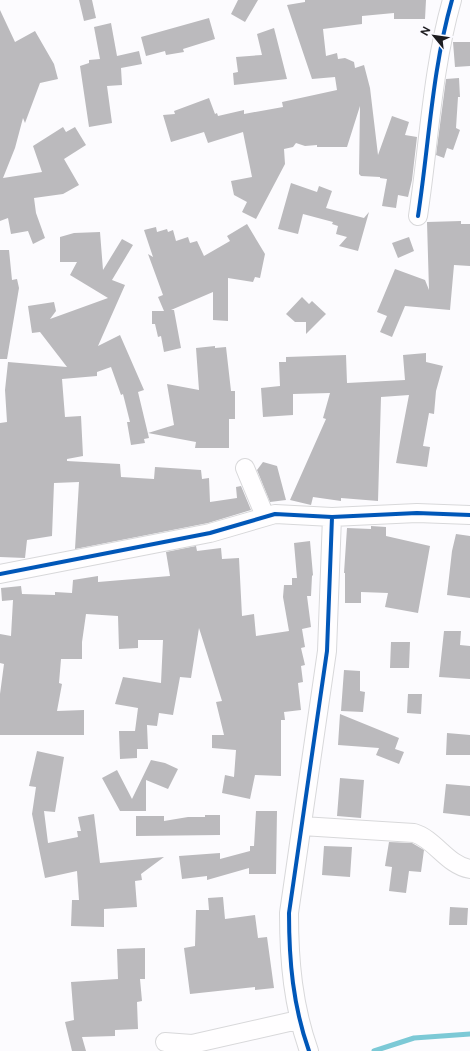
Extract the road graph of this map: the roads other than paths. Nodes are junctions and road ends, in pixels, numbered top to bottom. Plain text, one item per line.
1 (452, 0) edge
2 (418, 216) dead end
3 (245, 468) dead end
4 (470, 515) edge
5 (265, 516) junction
6 (332, 517) junction
7 (0, 574) edge
8 (302, 826) junction
9 (470, 869) edge
10 (298, 1020) junction
11 (165, 1042) dead end
12 (309, 1051) edge

1 - 2 street
3 - 5 street
4 - 6 street
5 - 6 street
5 - 7 street
6 - 8 street
8 - 9 street
8 - 10 street
10 - 11 street
10 - 12 street

